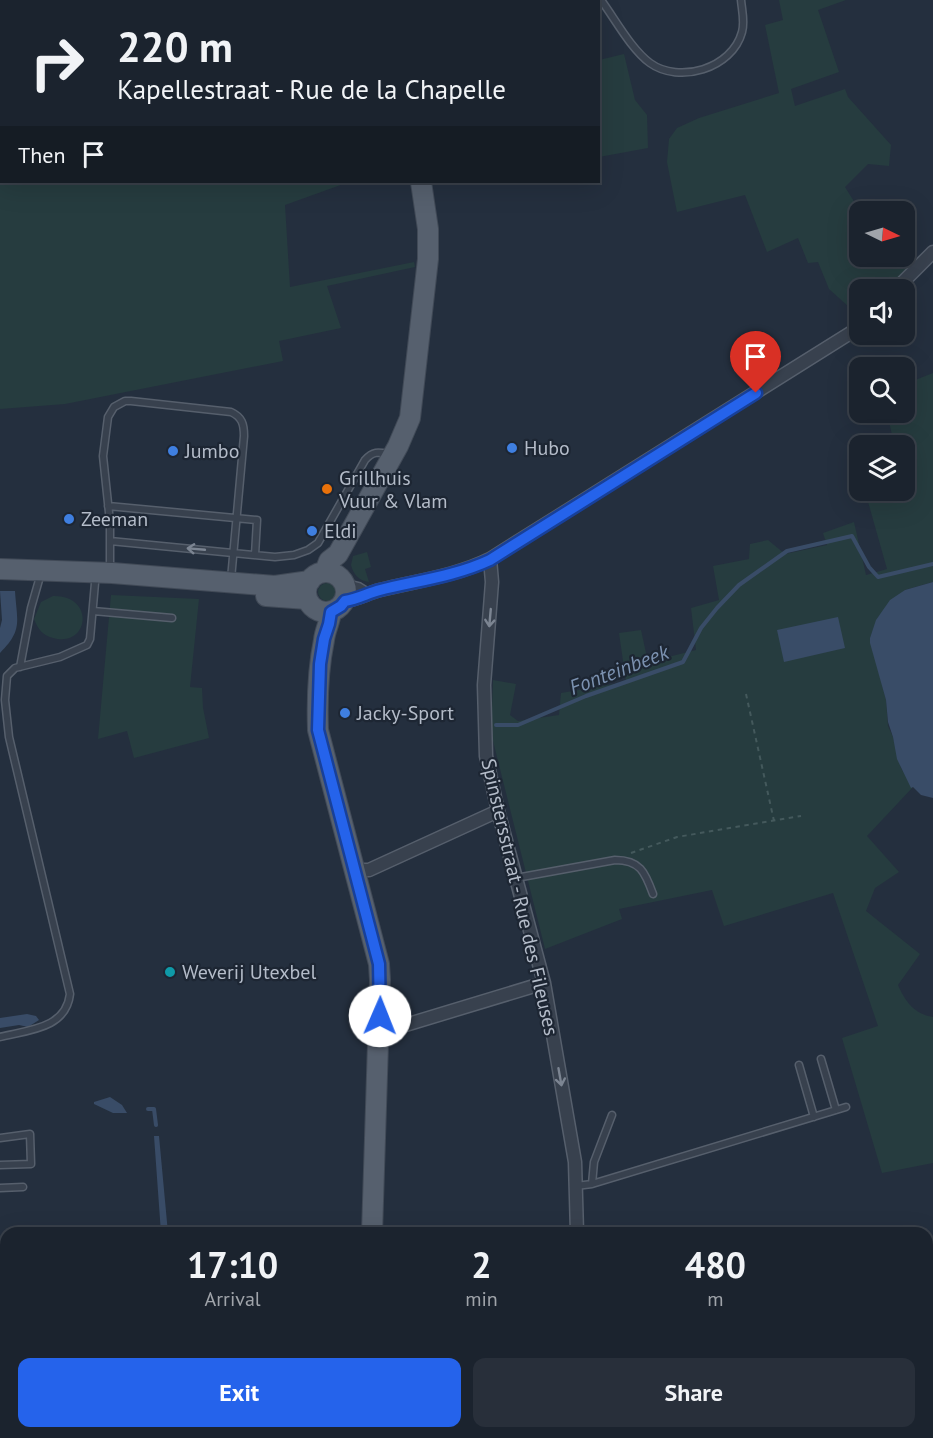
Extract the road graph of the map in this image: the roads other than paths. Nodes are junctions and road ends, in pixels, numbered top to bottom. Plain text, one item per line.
1 (601, 0) edge
2 (741, 0) edge
3 (421, 183) edge
4 (933, 252) edge
5 (906, 279) edge
6 (849, 334) edge
7 (393, 455) junction
8 (108, 506) junction
9 (237, 518) junction
10 (110, 541) junction
11 (233, 553) junction
12 (255, 555) junction
13 (490, 560) junction
14 (0, 569) edge
15 (103, 578) junction
16 (0, 579) edge
17 (39, 580) junction
18 (230, 583) junction
19 (327, 592) junction
20 (93, 611) junction
21 (172, 618) dead end
22 (20, 667) junction
23 (498, 811) junction
24 (356, 870) junction
25 (515, 878) junction
26 (653, 894) dead end
27 (544, 983) junction
28 (379, 1033) junction
29 (0, 1037) edge
30 (821, 1059) dead end
31 (799, 1065) dead end
32 (846, 1107) dead end
33 (836, 1110) junction
34 (612, 1115) dead end
35 (814, 1117) junction
36 (0, 1138) edge
37 (0, 1166) edge
38 (592, 1184) junction
39 (576, 1186) junction
40 (23, 1187) dead end
41 (0, 1188) edge
42 (372, 1227) edge
43 (577, 1227) edge

1 - 2 lane
3 - 7 main road
4 - 5 street
6 - 13 street
7 - 12 lane
7 - 19 main road
8 - 9 lane
8 - 9 lane
8 - 10 lane
9 - 11 lane
9 - 12 lane
11 -> 10 lane
10 - 15 lane
11 - 12 lane
11 - 18 lane
13 - 19 street
13 -> 23 street, Spinstersstraat - Rue des Fileuses
14 - 15 main road
15 - 17 main road
15 - 18 main road
15 - 19 main road
15 - 20 lane
16 - 17 main road
17 - 22 lane
18 - 19 main road
19 - 24 main road
20 - 21 lane
20 - 22 lane
22 - 29 lane
23 - 24 street
23 - 25 street, Spinstersstraat - Rue des Fileuses
24 - 28 main road
25 - 26 lane
25 - 27 street, Spinstersstraat - Rue des Fileuses
27 - 28 street
27 -> 39 street, Spinstersstraat - Rue des Fileuses
28 - 42 main road
30 - 33 lane
31 - 35 lane
32 - 33 lane
33 - 35 lane
34 - 38 lane
35 - 38 lane
36 - 37 lane
38 - 39 lane
39 - 43 street, Spinstersstraat - Rue des Fileuses
40 - 41 lane

